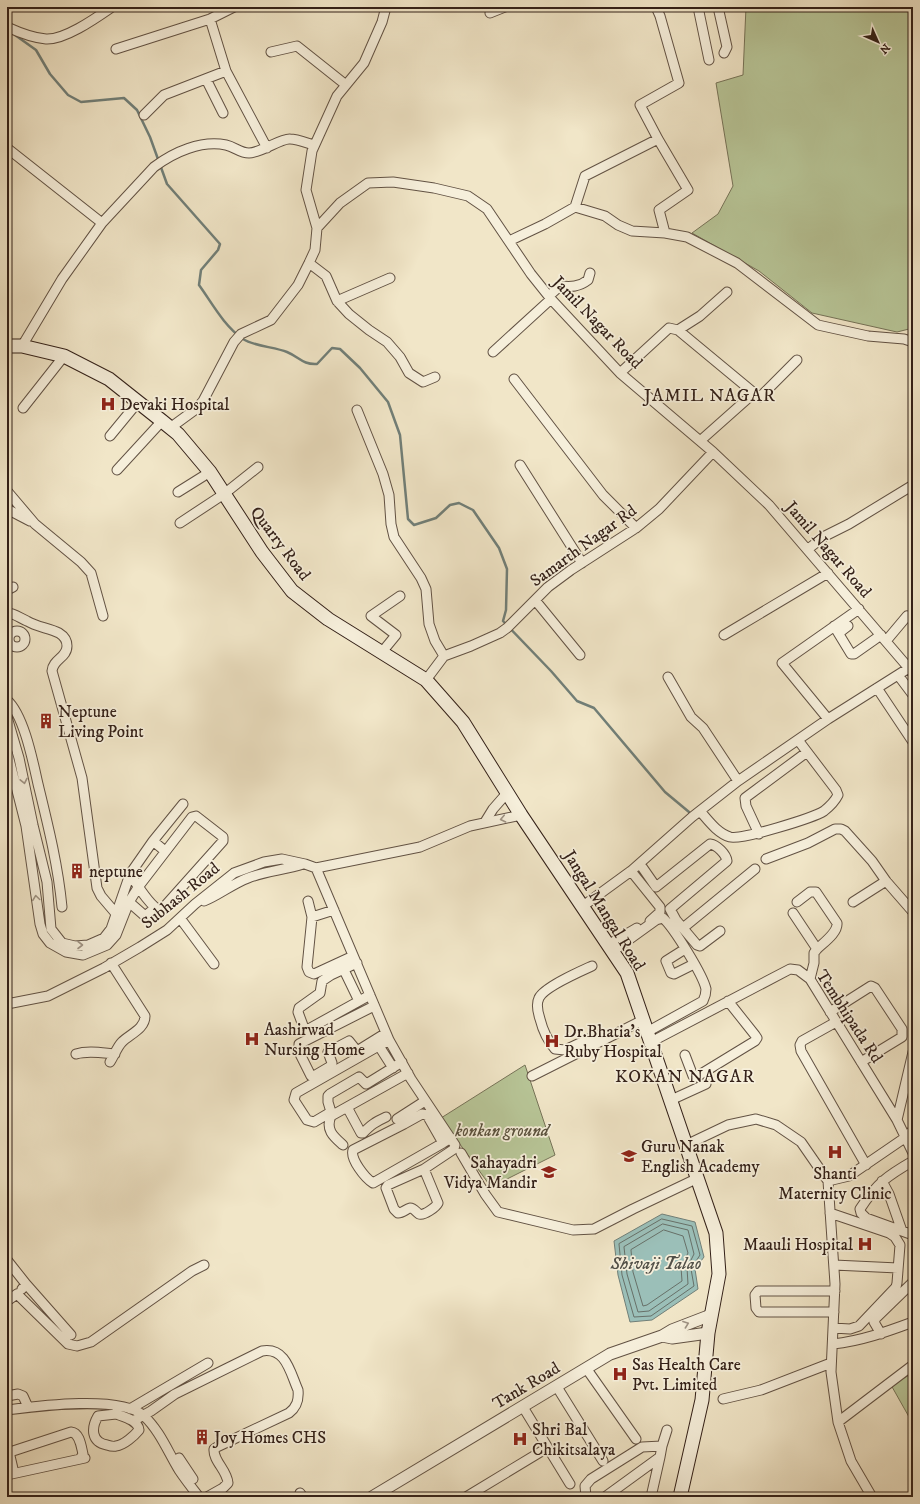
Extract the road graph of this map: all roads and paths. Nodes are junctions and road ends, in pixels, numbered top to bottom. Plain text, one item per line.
1 (112, 7) edge
2 (234, 7) edge
3 (386, 7) edge
4 (506, 7) edge
5 (656, 7) edge
6 (698, 7) edge
7 (718, 7) edge
8 (490, 13) dead end
9 (210, 19) junction
10 (7, 26) edge
11 (116, 49) dead end
12 (271, 52) dead end
13 (724, 53) dead end
14 (709, 60) dead end
15 (226, 71) junction
16 (206, 79) junction
17 (346, 85) junction
18 (223, 113) dead end
19 (144, 115) dead end
20 (658, 138) junction
21 (314, 145) junction
22 (7, 148) edge
23 (267, 148) junction
24 (575, 207) junction
25 (102, 223) junction
26 (317, 228) junction
27 (665, 233) junction
28 (509, 241) junction
29 (309, 263) junction
30 (590, 273) dead end
31 (390, 278) dead end
32 (727, 292) dead end
33 (550, 297) junction
34 (337, 301) junction
35 (678, 330) junction
36 (913, 342) edge
37 (7, 346) edge
38 (22, 346) junction
39 (493, 352) dead end
40 (64, 356) junction
41 (797, 360) dead end
42 (620, 373) junction
43 (435, 377) dead end
44 (514, 379) dead end
45 (754, 393) junction
46 (138, 402) junction
47 (23, 408) dead end
48 (357, 410) dead end
49 (166, 424) junction
50 (110, 436) dead end
51 (700, 441) junction
52 (713, 452) junction
53 (520, 465) dead end
54 (258, 467) dead end
55 (117, 470) dead end
56 (210, 472) junction
57 (913, 485) edge
58 (7, 491) edge
59 (178, 492) dead end
60 (224, 494) junction
61 (7, 509) edge
62 (180, 523) dead end
63 (35, 524) junction
64 (636, 528) junction
65 (808, 549) junction
66 (582, 564) junction
67 (828, 573) junction
68 (400, 596) dead end
69 (535, 600) junction
70 (859, 609) junction
71 (7, 613) edge
72 (103, 616) dead end
73 (913, 620) edge
74 (848, 626) dead end
75 (836, 630) junction
76 (724, 635) dead end
77 (28, 636) dead end
78 (883, 638) junction
79 (8, 640) edge
80 (382, 652) junction
81 (580, 655) dead end
82 (444, 656) junction
83 (911, 667) edge
84 (898, 675) junction
85 (668, 677) dead end
86 (426, 680) junction
87 (879, 687) junction
88 (913, 695) edge
89 (7, 700) edge
90 (7, 717) edge
91 (828, 719) junction
92 (913, 734) edge
93 (798, 740) junction
94 (913, 742) edge
95 (7, 751) edge
96 (807, 752) junction
97 (32, 756) junction
98 (14, 759) junction
99 (738, 781) junction
100 (507, 793) junction
101 (183, 804) dead end
102 (700, 811) junction
103 (521, 815) junction
104 (485, 822) junction
105 (48, 824) junction
106 (30, 826) junction
107 (758, 834) junction
108 (153, 841) junction
109 (165, 850) junction
110 (766, 859) dead end
111 (640, 864) junction
112 (316, 868) junction
113 (755, 869) dead end
114 (631, 871) junction
115 (130, 874) junction
116 (59, 880) junction
117 (886, 881) junction
118 (47, 882) junction
119 (139, 886) junction
120 (308, 901) dead end
121 (129, 902) junction
122 (797, 902) dead end
123 (853, 902) dead end
124 (583, 906) junction
125 (62, 907) dead end
126 (155, 908) junction
127 (334, 910) junction
128 (50, 912) junction
129 (913, 912) edge
130 (793, 913) dead end
131 (38, 915) junction
132 (119, 917) junction
133 (312, 917) junction
134 (180, 918) junction
135 (683, 928) junction
136 (720, 931) dead end
137 (611, 948) junction
138 (685, 949) junction
139 (816, 949) junction
140 (355, 960) junction
141 (111, 963) junction
142 (214, 964) dead end
143 (694, 964) junction
144 (592, 966) dead end
145 (344, 970) junction
146 (810, 979) junction
147 (370, 996) junction
148 (359, 1001) junction
149 (728, 1001) junction
150 (7, 1004) edge
151 (374, 1006) junction
152 (830, 1012) junction
153 (836, 1022) junction
154 (606, 1031) dead end
155 (647, 1031) junction
156 (388, 1037) junction
157 (599, 1038) junction
158 (379, 1046) junction
159 (913, 1052) edge
160 (76, 1054) dead end
161 (685, 1055) dead end
162 (402, 1062) junction
163 (861, 1062) junction
164 (393, 1068) junction
165 (408, 1073) junction
166 (532, 1076) dead end
167 (706, 1084) dead end
168 (425, 1100) junction
169 (671, 1100) junction
170 (347, 1107) junction
171 (386, 1118) dead end
172 (397, 1119) dead end
173 (897, 1120) junction
174 (913, 1130) edge
175 (906, 1137) junction
176 (451, 1138) junction
177 (443, 1143) junction
178 (343, 1145) dead end
179 (686, 1145) junction
180 (461, 1153) dead end
181 (913, 1153) edge
182 (913, 1161) edge
183 (866, 1165) junction
184 (424, 1169) junction
185 (698, 1178) junction
186 (828, 1181) junction
187 (882, 1181) junction
188 (830, 1213) junction
189 (902, 1231) junction
190 (913, 1235) edge
191 (7, 1260) edge
192 (204, 1265) dead end
193 (834, 1265) junction
194 (898, 1268) junction
195 (913, 1282) edge
196 (26, 1284) junction
197 (835, 1291) junction
198 (17, 1294) junction
199 (7, 1301) edge
200 (834, 1312) junction
201 (711, 1315) junction
202 (913, 1322) edge
203 (833, 1328) junction
204 (708, 1333) junction
205 (881, 1334) junction
206 (71, 1335) dead end
207 (662, 1336) junction
208 (832, 1344) junction
209 (208, 1363) dead end
210 (831, 1363) junction
211 (913, 1365) edge
212 (586, 1368) junction
213 (557, 1387) junction
214 (7, 1396) edge
215 (723, 1400) dead end
216 (28, 1407) junction
217 (523, 1407) junction
218 (7, 1410) edge
219 (115, 1411) junction
220 (143, 1415) junction
221 (133, 1421) junction
222 (838, 1422) junction
223 (668, 1430) dead end
224 (636, 1439) dead end
225 (662, 1446) junction
226 (547, 1448) junction
227 (660, 1457) junction
228 (179, 1458) dead end
229 (603, 1461) dead end
230 (10, 1474) edge
231 (570, 1484) dead end
232 (199, 1497) edge
233 (204, 1497) edge
234 (207, 1497) edge
235 (372, 1497) edge
236 (466, 1497) edge
237 (586, 1497) edge
238 (605, 1497) edge
239 (651, 1497) edge
240 (680, 1497) edge
241 (872, 1497) edge

1 - 10 street
2 - 9 street
3 - 17 street
4 - 8 street
5 - 20 street
6 - 14 street
7 - 13 street
9 - 11 street
9 - 15 street
12 - 17 street
15 - 16 street
15 - 23 street
16 - 18 street
16 - 19 street
17 - 21 street
20 - 24 street
20 - 27 street
21 - 23 street
21 - 26 street
22 - 25 street
23 - 25 street
24 - 27 street
24 - 28 street
25 - 38 street
26 - 28 street, Jamil Nagar Road
26 - 29 street
27 - 36 street
28 - 33 street, Jamil Nagar Road
29 - 34 street
29 - 49 street
30 - 33 street
31 - 34 street
32 - 35 street
33 - 39 street
33 - 42 street, Jamil Nagar Road
34 - 43 street
35 - 42 street
35 - 45 street
37 - 38 main road, Quarry Road
38 - 40 main road, Quarry Road
40 - 46 main road, Quarry Road
40 - 47 street
41 - 45 street
42 - 51 street, Jamil Nagar Road
44 - 64 street
45 - 51 street
46 - 49 main road, Quarry Road
46 - 50 street
48 - 82 street
49 - 55 street
49 - 56 main road, Quarry Road
51 - 52 street, Jamil Nagar Road
52 - 64 street, Samarth Nagar Rd
52 - 65 street, Jamil Nagar Road
53 - 66 street
54 - 60 street
56 - 59 street
56 - 60 main road, Quarry Road
57 - 65 street
58 - 63 street
60 - 62 street
60 - 80 main road, Quarry Road
61 - 63 street
63 - 72 street
64 - 66 street, Samarth Nagar Rd
65 - 67 street, Jamil Nagar Road
66 - 69 street, Samarth Nagar Rd
67 - 70 street, Jamil Nagar Road
67 - 76 street
68 - 80 street
69 - 81 street
69 - 82 street, Samarth Nagar Rd
70 - 75 street
70 - 78 street, Jamil Nagar Road
71 - 132 street
73 - 78 street
74 - 75 street
75 - 78 street
75 - 91 street
77 - 79 street
78 - 83 street, Jamil Nagar Road
80 - 86 main road, Quarry Road
82 - 86 street
83 - 84 street
84 - 87 street
84 - 88 street
85 - 99 street
86 - 100 main road, Quarry Road
87 - 91 street
87 - 92 street
87 - 94 street
89 - 97 street
90 - 98 street
91 - 93 street
93 - 96 street
93 - 99 street
95 - 98 street
96 - 107 street
96 - 107 street
97 - 98 street
97 - 105 street
98 - 106 street
99 - 102 street
100 - 103 main road, Jangal Mangal Road
100 - 104 street
101 - 108 street
102 - 107 street
102 - 111 street
103 -> 104 street
103 - 124 main road, Jangal Mangal Road
104 - 112 street
105 - 106 street
105 - 116 street
106 - 118 street
131 -> 106 street
108 - 109 street
108 - 115 street
109 - 119 street
109 - 126 street
110 - 117 street
111 - 114 street
111 - 135 street
112 - 127 street
112 - 134 street, Subhash Road
113 - 135 street
114 - 124 street
114 - 137 street
115 - 119 street
115 - 132 street
116 - 118 street
116 - 125 street
117 - 123 street
117 - 129 street
118 - 128 street
119 - 121 street
119 - 126 street
120 - 133 street
121 - 126 street
121 - 132 street
122 - 139 street
124 - 137 main road, Jangal Mangal Road
127 - 133 street
127 - 140 street
128 - 131 street
128 -> 132 street
130 - 139 street
131 - 132 street
133 - 140 street
134 - 141 street, Subhash Road
134 - 142 street
135 - 136 street
137 - 138 street
137 - 155 main road, Jangal Mangal Road
138 - 143 street
138 - 143 street
139 - 146 street
140 - 145 street
140 - 147 street
141 - 150 street, Subhash Road
141 - 160 street
143 - 155 street
144 - 157 street
145 - 148 street
145 - 148 street
146 - 149 street, Tembhipada Rd
146 - 152 street, Tembhipada Rd
147 - 148 street
147 - 151 street
149 - 155 street, Tembhipada Rd
149 - 161 street
151 - 156 street
151 - 156 street
152 - 153 street, Tembhipada Rd
152 - 163 street
153 - 163 street, Tembhipada Rd
153 - 183 street
154 - 157 street
155 - 157 street
155 - 169 main road, Jangal Mangal Road
156 - 158 street
156 - 162 street
157 - 166 street
158 - 164 street
158 - 164 street
159 - 173 street
162 - 164 street
162 - 165 street
163 - 173 street, Tembhipada Rd
165 - 168 street
165 - 170 street
167 - 169 street
168 - 172 street
168 - 176 street
169 - 179 main road, Jangal Mangal Road
170 - 171 street
170 - 178 street
173 - 175 street
174 - 175 street
175 - 181 street
175 - 183 street
176 - 177 street
176 - 184 street
177 - 177 street
179 - 185 main road, Jangal Mangal Road
179 - 186 street
180 - 185 street
182 - 187 street
183 - 186 street
184 - 184 street
185 - 201 main road, Jangal Mangal Road
186 - 188 street
187 - 189 street
187 - 189 street
188 - 193 street
188 - 194 street
189 - 190 street
191 - 196 street
192 - 198 street
193 - 194 street
193 - 197 street
194 - 203 street
195 - 205 street
196 - 198 street
196 - 206 street
197 - 200 street
197 - 200 street
198 - 199 street
200 - 203 street
201 - 204 main road, Jangal Mangal Road
207 -> 201 street
202 - 205 street
203 - 208 street
204 - 207 street, Tank Road
204 - 240 main road, Jangal Mangal Road
205 - 208 street
207 - 212 street, Tank Road
208 - 210 street
209 - 219 street
210 - 215 street
210 - 222 street
211 - 222 street
212 - 213 street, Tank Road
212 - 224 street
213 - 217 street, Tank Road
213 - 229 street
214 - 216 street
216 - 218 street
216 - 219 street
217 - 226 street
217 - 235 street, Tank Road
219 - 220 street
219 - 221 street
219 - 221 street
220 - 221 street
220 - 232 street
220 - 234 street
222 - 241 street
223 - 225 street
225 - 227 street
225 - 237 street
226 - 231 street
226 - 236 street
227 - 238 street
227 - 239 street
228 - 233 street
230 - 230 street

